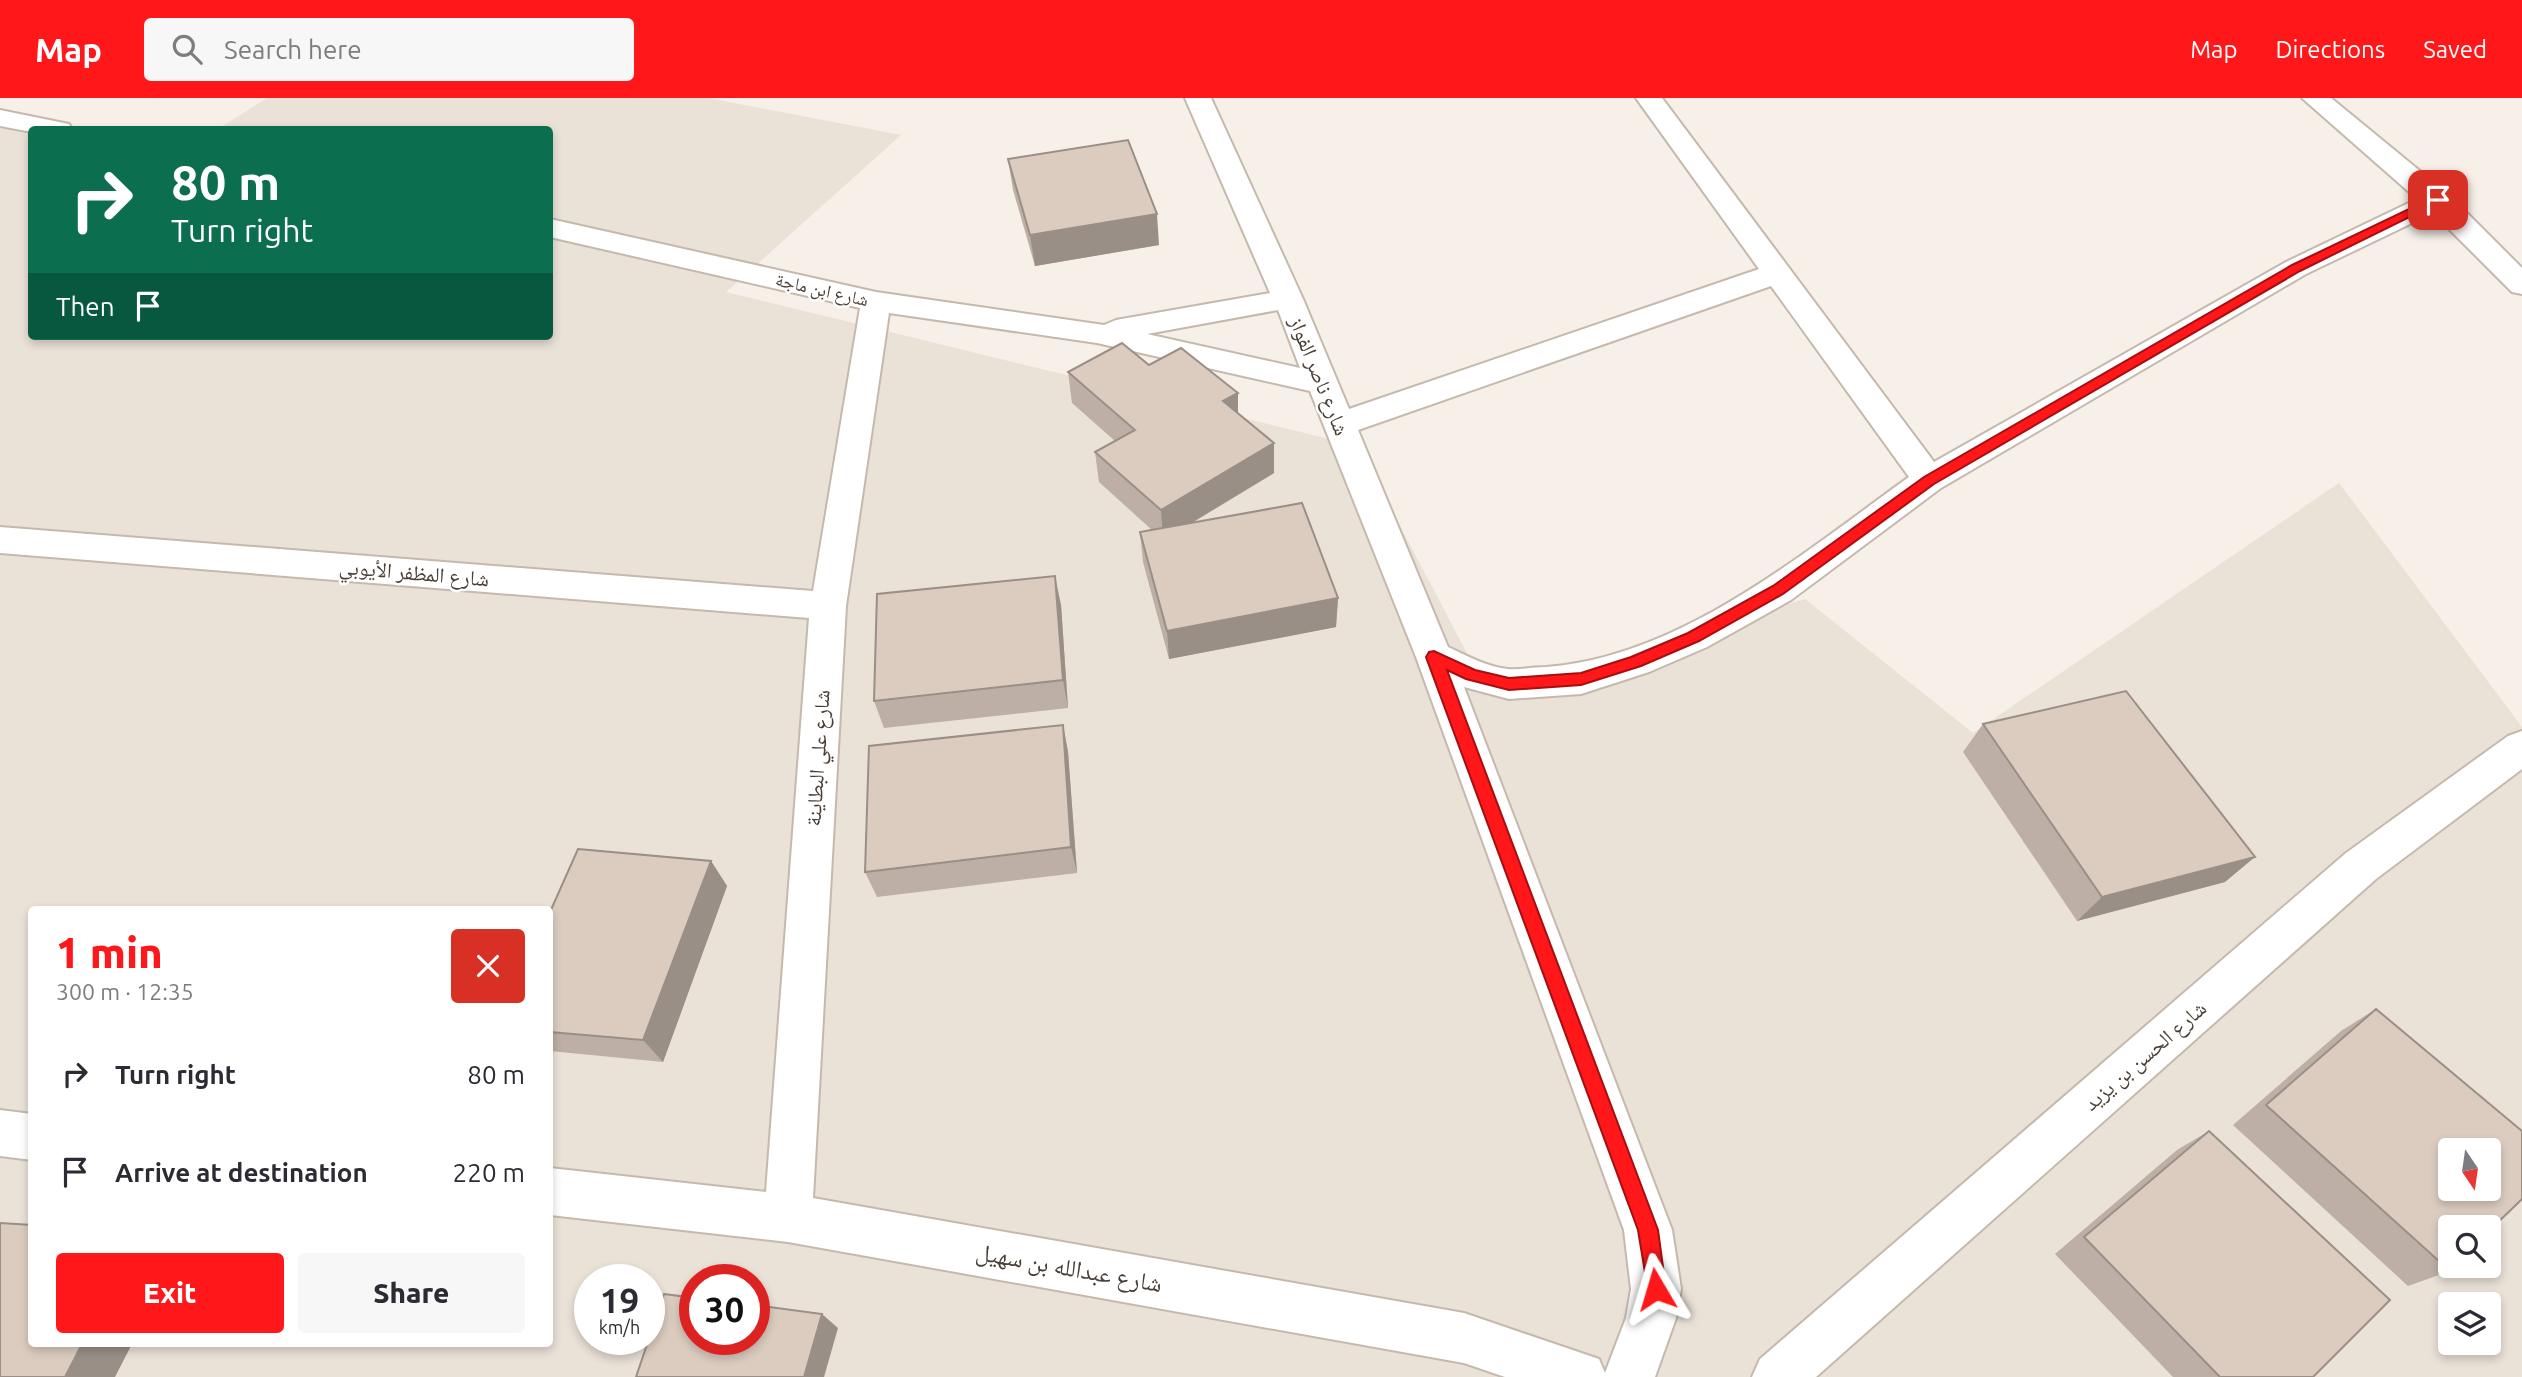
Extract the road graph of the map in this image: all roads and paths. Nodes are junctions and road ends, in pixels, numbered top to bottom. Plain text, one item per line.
1 (1198, 98) edge
2 (1649, 98) edge
3 (2315, 98) edge
4 (0, 118) edge
5 (40, 126) edge
6 (2438, 200) junction
7 (553, 229) edge
8 (1778, 273) junction
9 (2522, 285) edge
10 (1288, 299) junction
11 (876, 302) junction
12 (1097, 333) junction
13 (1321, 383) junction
14 (1338, 425) junction
15 (1929, 480) junction
16 (0, 540) edge
17 (828, 606) junction
18 (1434, 657) junction
19 (2522, 747) edge
20 (0, 1133) edge
21 (28, 1136) edge
22 (553, 1192) edge
23 (788, 1218) junction
24 (1581, 1377) edge
25 (1629, 1377) edge
26 (1778, 1377) edge

1 - 10 street, شارع ناصر الفواز
2 - 8 street
3 - 6 street
4 - 5 street
6 - 9 street
6 - 15 street
7 - 11 street, شارع ابن ماجة
8 - 14 street
8 - 15 street
10 - 12 street, شارع ابن ماجة
10 - 13 street, شارع ناصر الفواز
11 - 12 street, شارع ابن ماجة
11 - 17 street, شارع علي البطاينة
12 - 13 street, شارع ابن ماجة
13 - 14 street, شارع ناصر الفواز
14 - 18 street, شارع ناصر الفواز
15 - 18 street
16 - 17 street, شارع المظفر الأيوبي
17 - 23 street, شارع علي البطاينة
18 - 25 street, شارع ناصر الفواز
19 - 26 street, شارع الحسن بن يزيد
20 - 21 street
22 - 23 street, شارع عبدالله بن سهيل
23 - 24 street, شارع عبدالله بن سهيل

